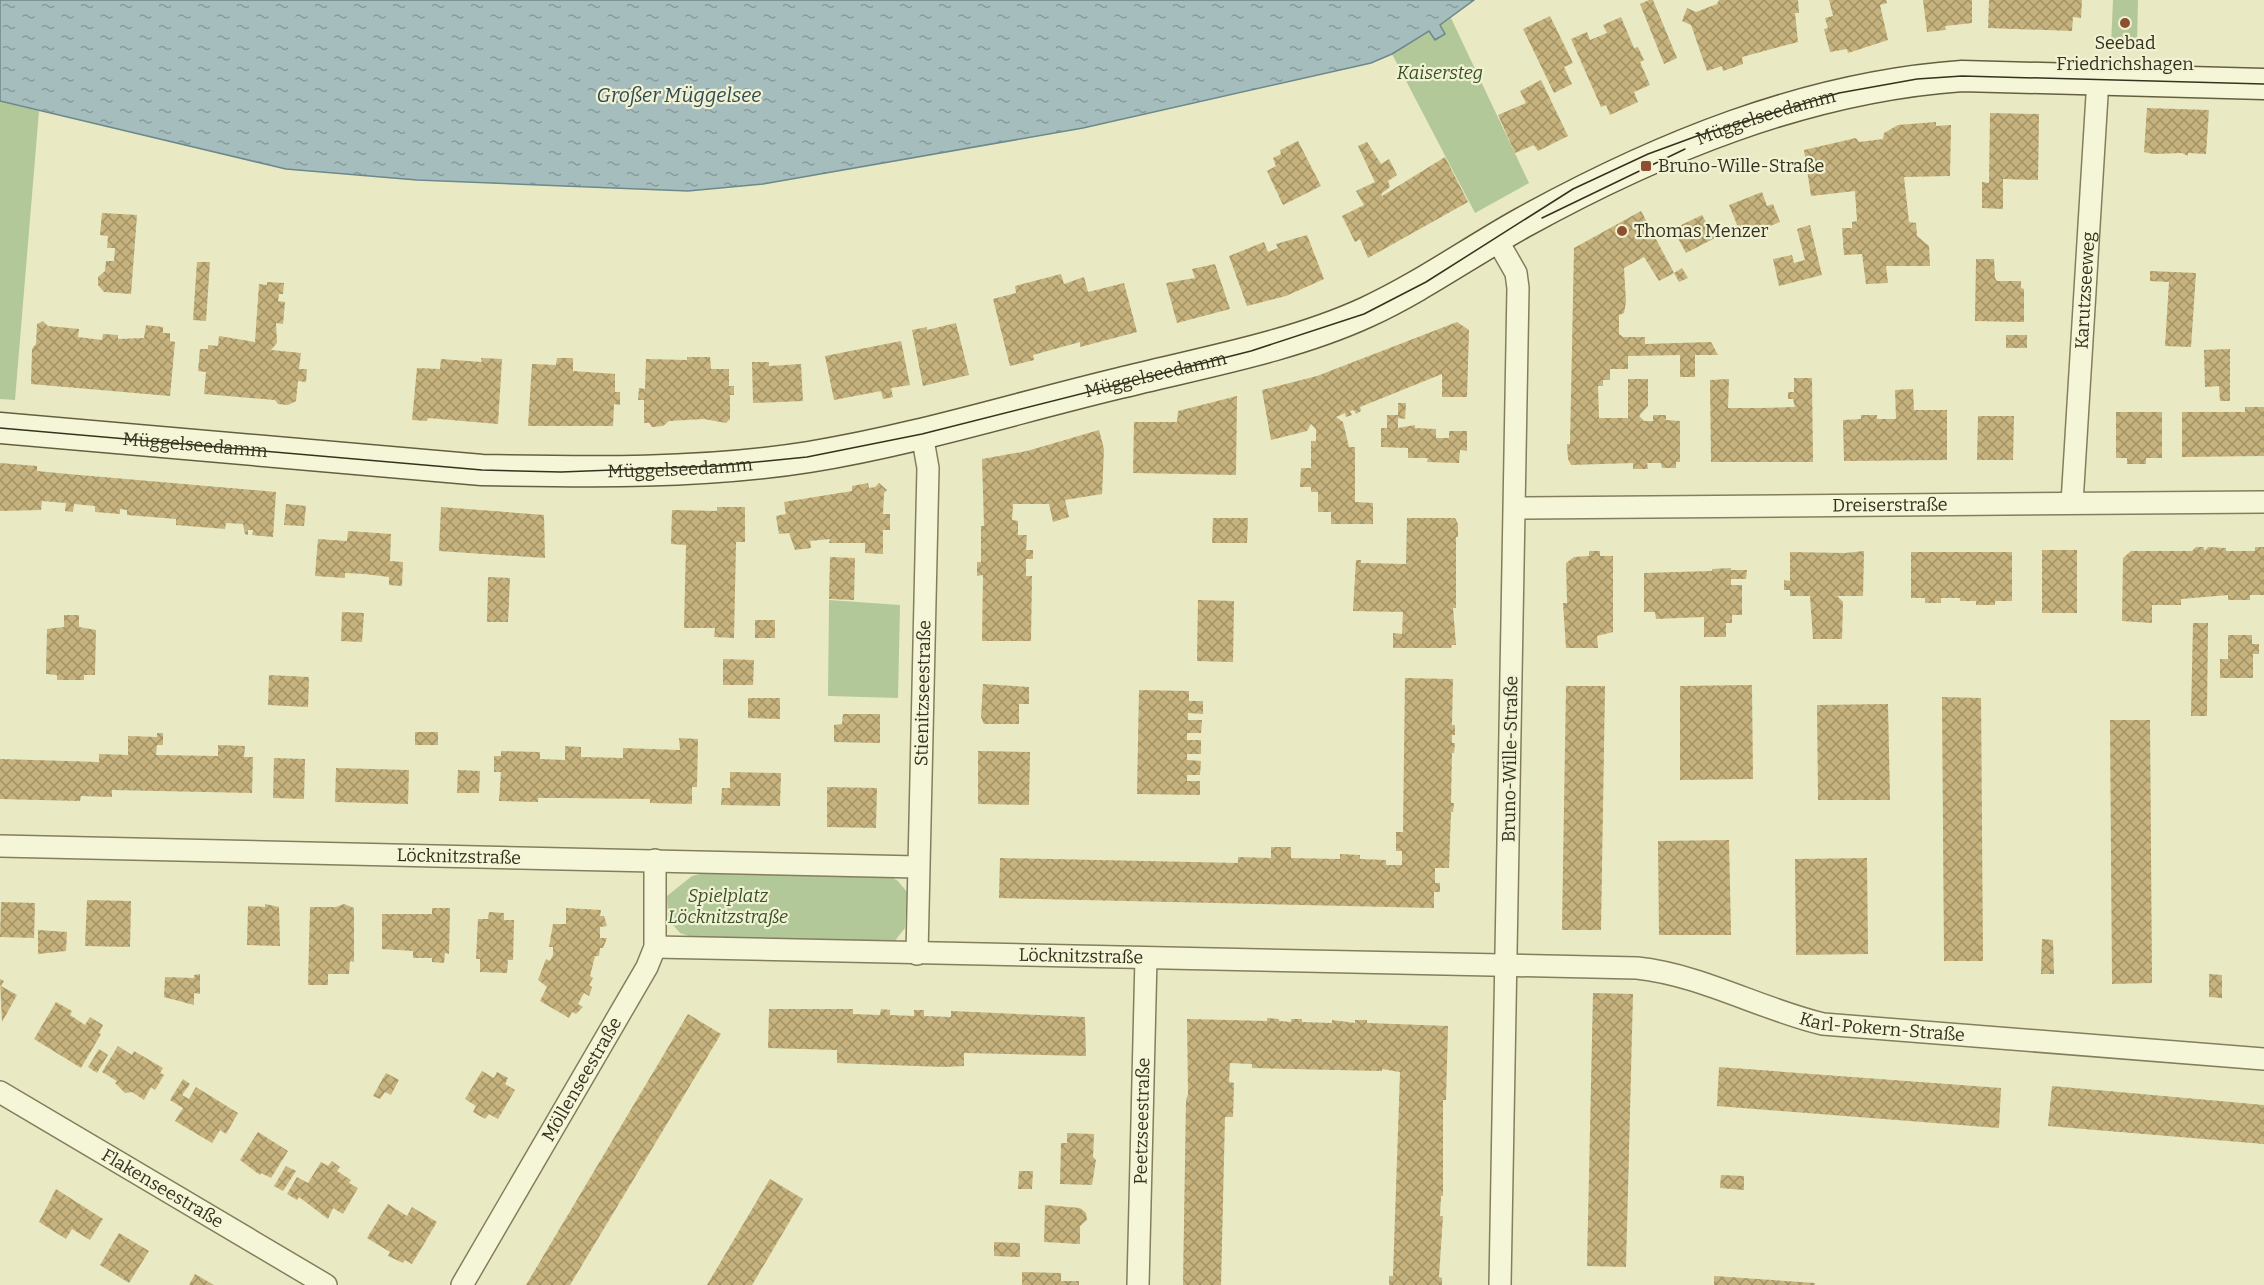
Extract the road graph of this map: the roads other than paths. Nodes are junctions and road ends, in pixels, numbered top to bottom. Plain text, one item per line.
1 (2098, 79) junction
2 (2264, 84) edge
3 (1496, 238) junction
4 (0, 428) edge
5 (922, 434) junction
6 (2264, 502) edge
7 (2073, 503) junction
8 (1515, 508) junction
9 (0, 846) edge
10 (655, 860) junction
11 (917, 867) junction
12 (655, 947) junction
13 (917, 954) junction
14 (1146, 958) junction
15 (1507, 965) junction
16 (2264, 1059) edge
17 (0, 1092) edge
18 (326, 1285) edge
19 (462, 1285) edge
20 (1138, 1285) edge
21 (1500, 1285) edge

1 - 2 main road, Müggelseedamm
1 - 3 main road, Müggelseedamm
1 - 7 street, Karutzseeweg
3 - 5 main road, Müggelseedamm
3 - 8 street, Bruno-Wille-Straße
4 - 5 main road, Müggelseedamm
5 - 11 street, Stienitzseestraße
6 - 7 street, Dreiserstraße
7 - 8 street, Dreiserstraße
8 - 15 street, Bruno-Wille-Straße
9 - 10 street, Löcknitzstraße
10 - 11 street, Löcknitzstraße
10 - 12 street, Möllenseestraße
11 - 13 street, Stienitzseestraße
12 - 13 street, Löcknitzstraße
12 - 19 street, Möllenseestraße
13 - 14 street, Löcknitzstraße
14 - 15 street, Löcknitzstraße
14 - 20 street, Peetzseestraße
15 - 16 street, Karl-Pokern-Straße
15 - 21 street, Bruno-Wille-Straße
17 - 18 street, Flakenseestraße

